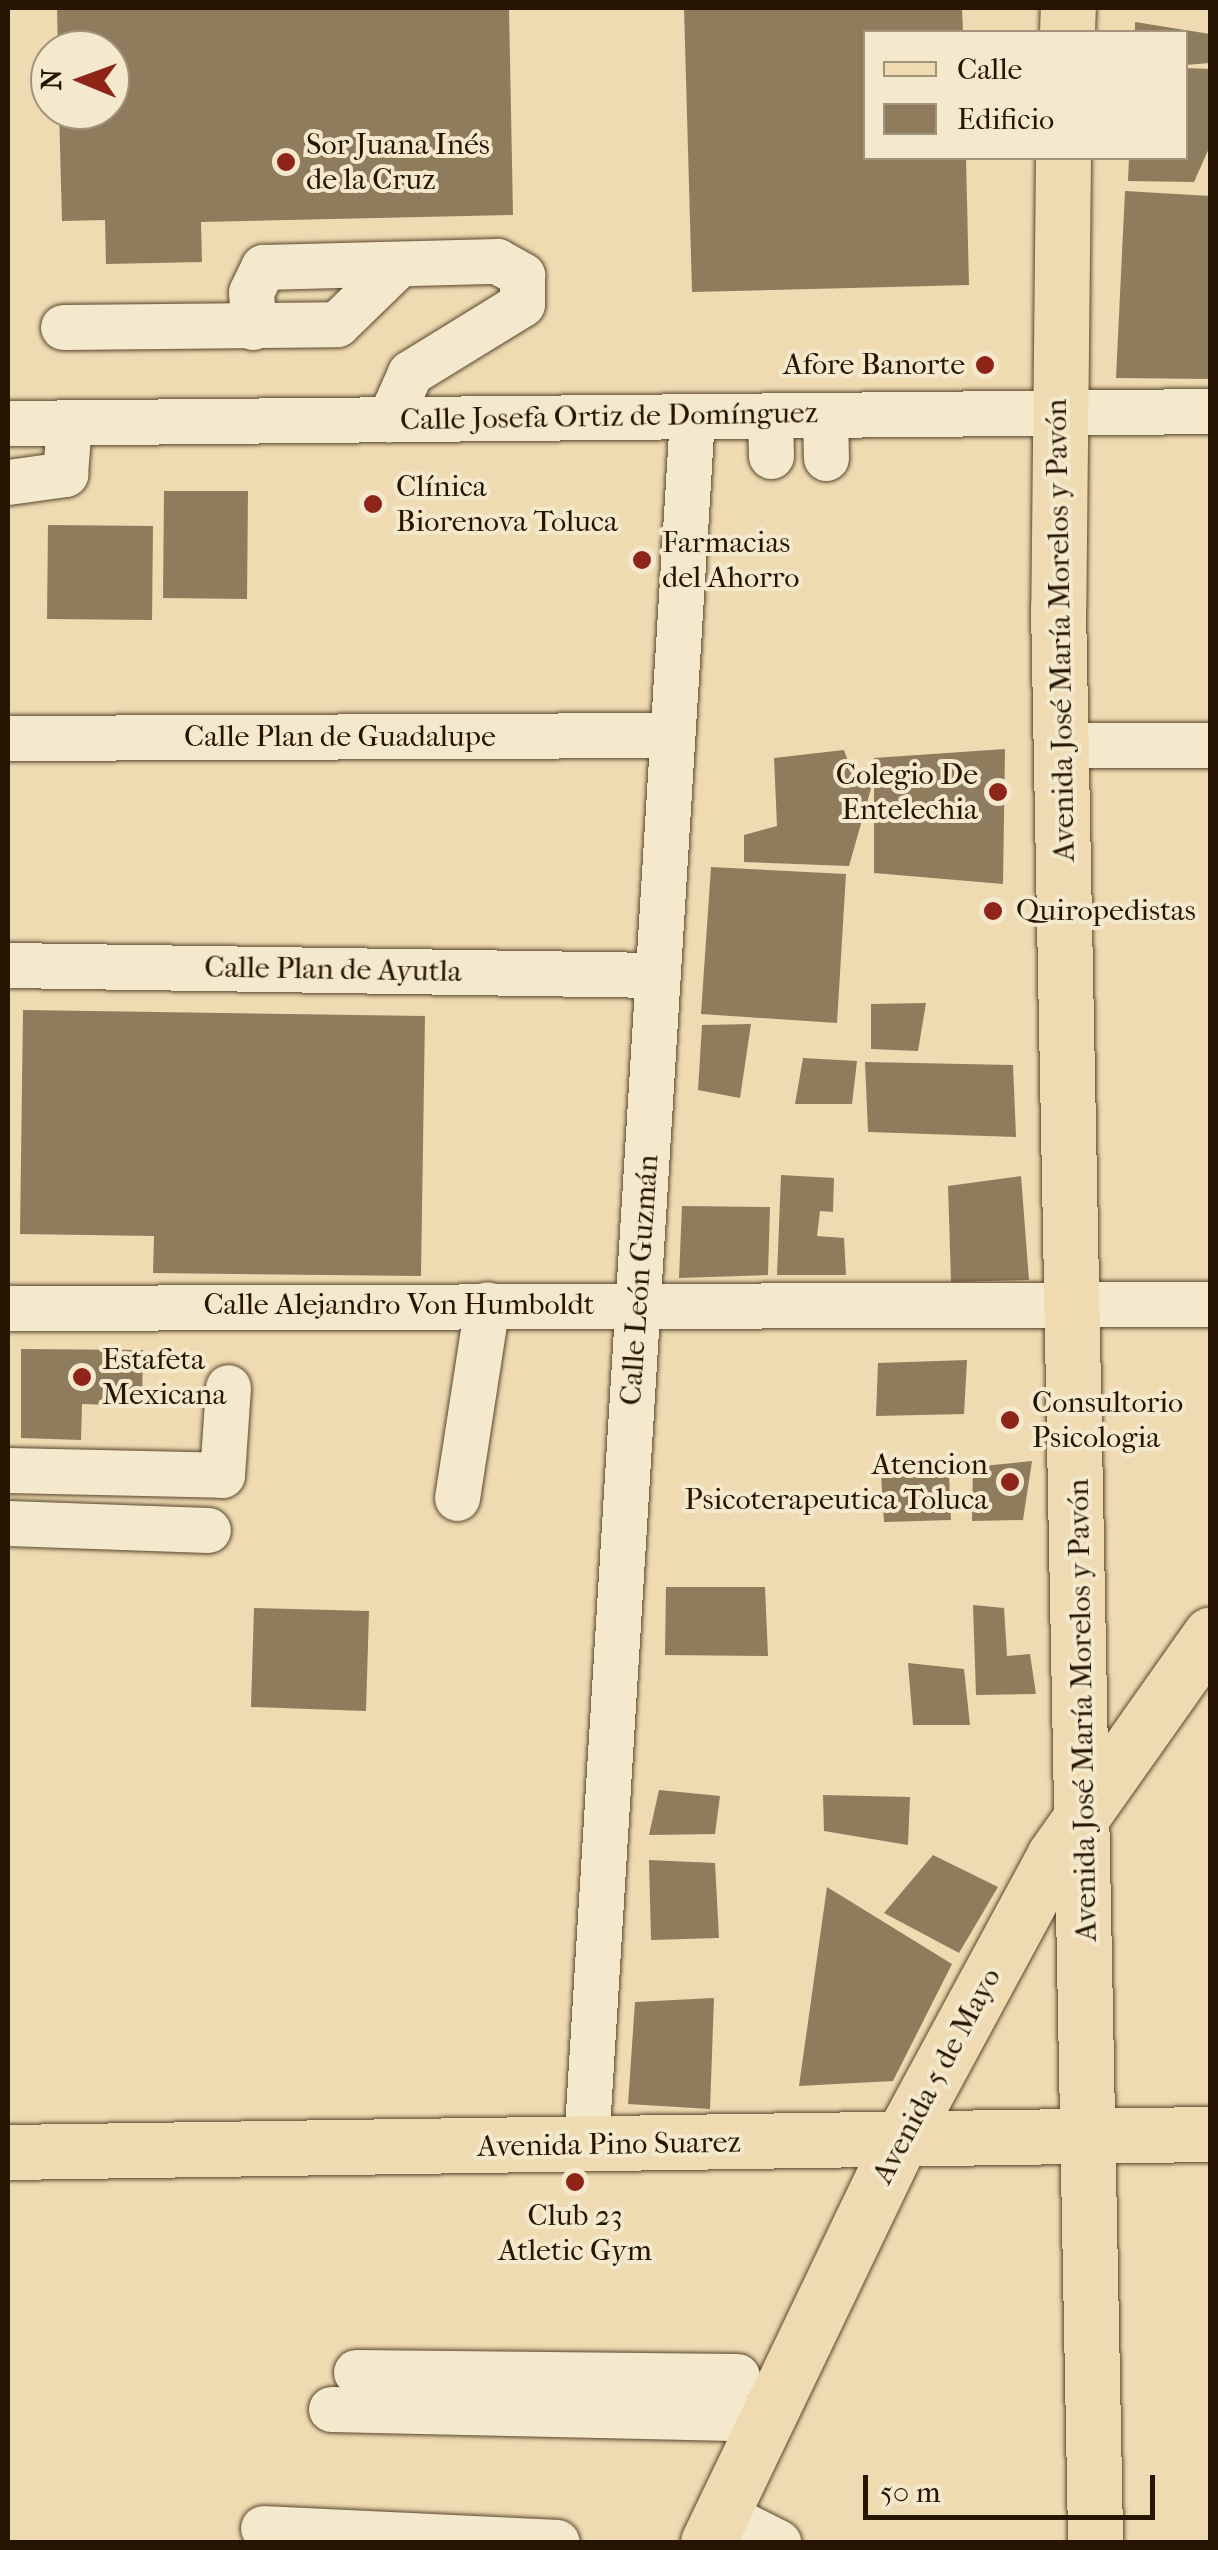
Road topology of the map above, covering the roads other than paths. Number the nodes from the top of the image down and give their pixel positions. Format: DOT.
graph roads {
  1 [pos="1064,160"];
  2 [pos="399,264"];
  3 [pos="63,327"];
  4 [pos="253,327"];
  5 [pos="1210,411"];
  6 [pos="1056,412"];
  7 [pos="692,416"];
  8 [pos="389,420"];
  9 [pos="8,423"];
  10 [pos="69,423"];
  11 [pos="8,482"];
  12 [pos="672,735"];
  13 [pos="8,738"];
  14 [pos="1062,745"];
  15 [pos="1210,745"];
  16 [pos="8,966"];
  17 [pos="658,975"];
  18 [pos="1077,1300"];
  19 [pos="638,1303"];
  20 [pos="486,1304"];
  21 [pos="1210,1304"];
  22 [pos="8,1308"];
  23 [pos="228,1388"];
  24 [pos="8,1470"];
  25 [pos="457,1498"];
  26 [pos="8,1523"];
  27 [pos="208,1530"];
  28 [pos="1210,1634"];
  29 [pos="1086,1804"];
  30 [pos="1210,2134"];
  31 [pos="1088,2138"];
  32 [pos="899,2143"];
  33 [pos="586,2145"];
  34 [pos="8,2152"];
  35 [pos="356,2372"];
  36 [pos="582,2395"];
  37 [pos="751,2397"];
  38 [pos="332,2409"];
  39 [pos="263,2528"];
  40 [pos="715,2528"];
  41 [pos="557,2542"];
  42 [pos="778,2542"];
  43 [pos="1095,2542"];
  1 -- 6 [label="main road, Avenida José María Morelos y Pavón"];
  2 -- 4 [label="street"];
  2 -- 4 [label="street"];
  2 -- 8 [label="street"];
  3 -- 4 [label="street"];
  5 -- 6 [label="street, Calle Josefa Ortiz de Domínguez"];
  6 -- 7 [label="street, Calle Josefa Ortiz de Domínguez"];
  6 -- 14 [label="main road, Avenida José María Morelos y Pavón"];
  7 -- 8 [label="street, Calle Josefa Ortiz de Domínguez"];
  7 -- 12 [label="street, Calle León Guzmán"];
  8 -- 10 [label="street, Calle Josefa Ortiz de Domínguez"];
  9 -- 10 [label="street, Calle Josefa Ortiz de Domínguez"];
  10 -- 11 [label="street"];
  12 -- 13 [label="street, Calle Plan de Guadalupe"];
  12 -- 17 [label="street, Calle León Guzmán"];
  14 -- 15 [label="street"];
  14 -- 18 [label="main road, Avenida José María Morelos y Pavón"];
  16 -- 17 [label="street, Calle Plan de Ayutla"];
  17 -- 19 [label="street, Calle León Guzmán"];
  18 -- 19 [label="street, Calle Alejandro Von Humboldt"];
  18 -- 21 [label="street, Calle Alejandro Von Humboldt"];
  18 -- 29 [label="main road, Avenida José María Morelos y Pavón"];
  19 -- 20 [label="street, Calle Alejandro Von Humboldt"];
  19 -- 33 [label="street, Calle León Guzmán"];
  20 -- 22 [label="street, Calle Alejandro Von Humboldt"];
  20 -- 25 [label="street"];
  23 -- 24 [label="street"];
  26 -- 27 [label="street"];
  28 -- 29 [label="main road, Avenida 5 de Mayo"];
  29 -- 31 [label="main road, Avenida José María Morelos y Pavón"];
  29 -- 32 [label="main road, Avenida 5 de Mayo"];
  30 -- 31 [label="main road, Avenida Pino Suarez"];
  31 -- 32 [label="main road, Avenida Pino Suarez"];
  31 -- 43 [label="main road, Avenida José María Morelos y Pavón"];
  32 -- 33 [label="main road, Avenida Pino Suarez"];
  32 -- 37 [label="main road, Avenida 5 de Mayo"];
  33 -- 34 [label="main road, Avenida Pino Suarez"];
  35 -- 36 [label="street"];
  36 -- 37 [label="street"];
  36 -- 38 [label="street"];
  37 -- 40 [label="main road, Avenida 5 de Mayo"];
  39 -- 41 [label="street"];
  40 -- 42 [label="street"];
}
